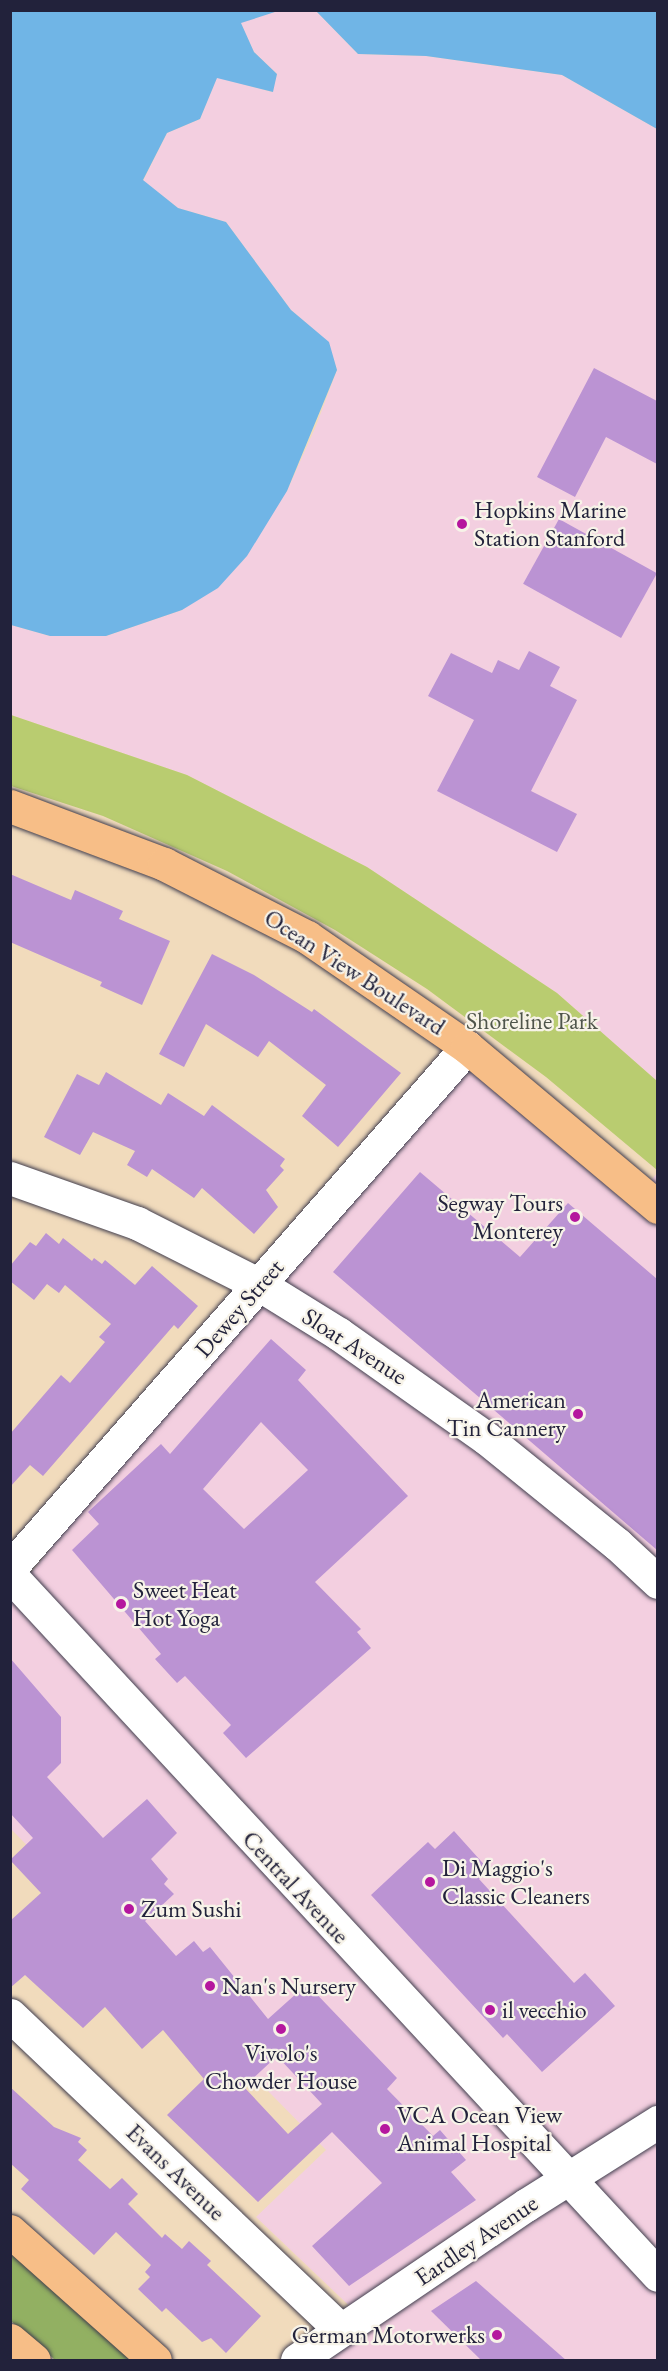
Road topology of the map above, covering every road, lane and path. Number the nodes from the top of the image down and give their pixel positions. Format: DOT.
graph roads {
  1 [pos="10,806"];
  2 [pos="467,1047"];
  3 [pos="10,1178"];
  4 [pos="657,1207"];
  5 [pos="260,1285"];
  6 [pos="10,1568"];
  7 [pos="10,1575"];
  8 [pos="657,1582"];
  9 [pos="10,2015"];
  10 [pos="657,2122"];
  11 [pos="567,2178"];
  12 [pos="10,2230"];
  13 [pos="657,2275"];
  14 [pos="341,2330"];
  15 [pos="10,2340"];
  16 [pos="34,2361"];
  17 [pos="155,2361"];
  18 [pos="297,2361"];
  1 -- 2 [label="main road, Ocean View Boulevard"];
  2 -- 4 [label="main road, Ocean View Boulevard"];
  2 -- 5 [label="street, Dewey Street"];
  3 -- 5 [label="street, Sloat Avenue"];
  5 -- 6 [label="street, Dewey Street"];
  5 -- 8 [label="street, Sloat Avenue"];
  7 -- 11 [label="street, Central Avenue"];
  9 -- 14 [label="street, Evans Avenue"];
  10 -- 11 [label="street, Eardley Avenue"];
  11 -- 13 [label="street, Central Avenue"];
  11 -- 14 [label="street, Eardley Avenue"];
  12 -- 17 [label="main road"];
  14 -- 18 [label="street, Eardley Avenue"];
  15 -- 16 [label="main road"];
}
